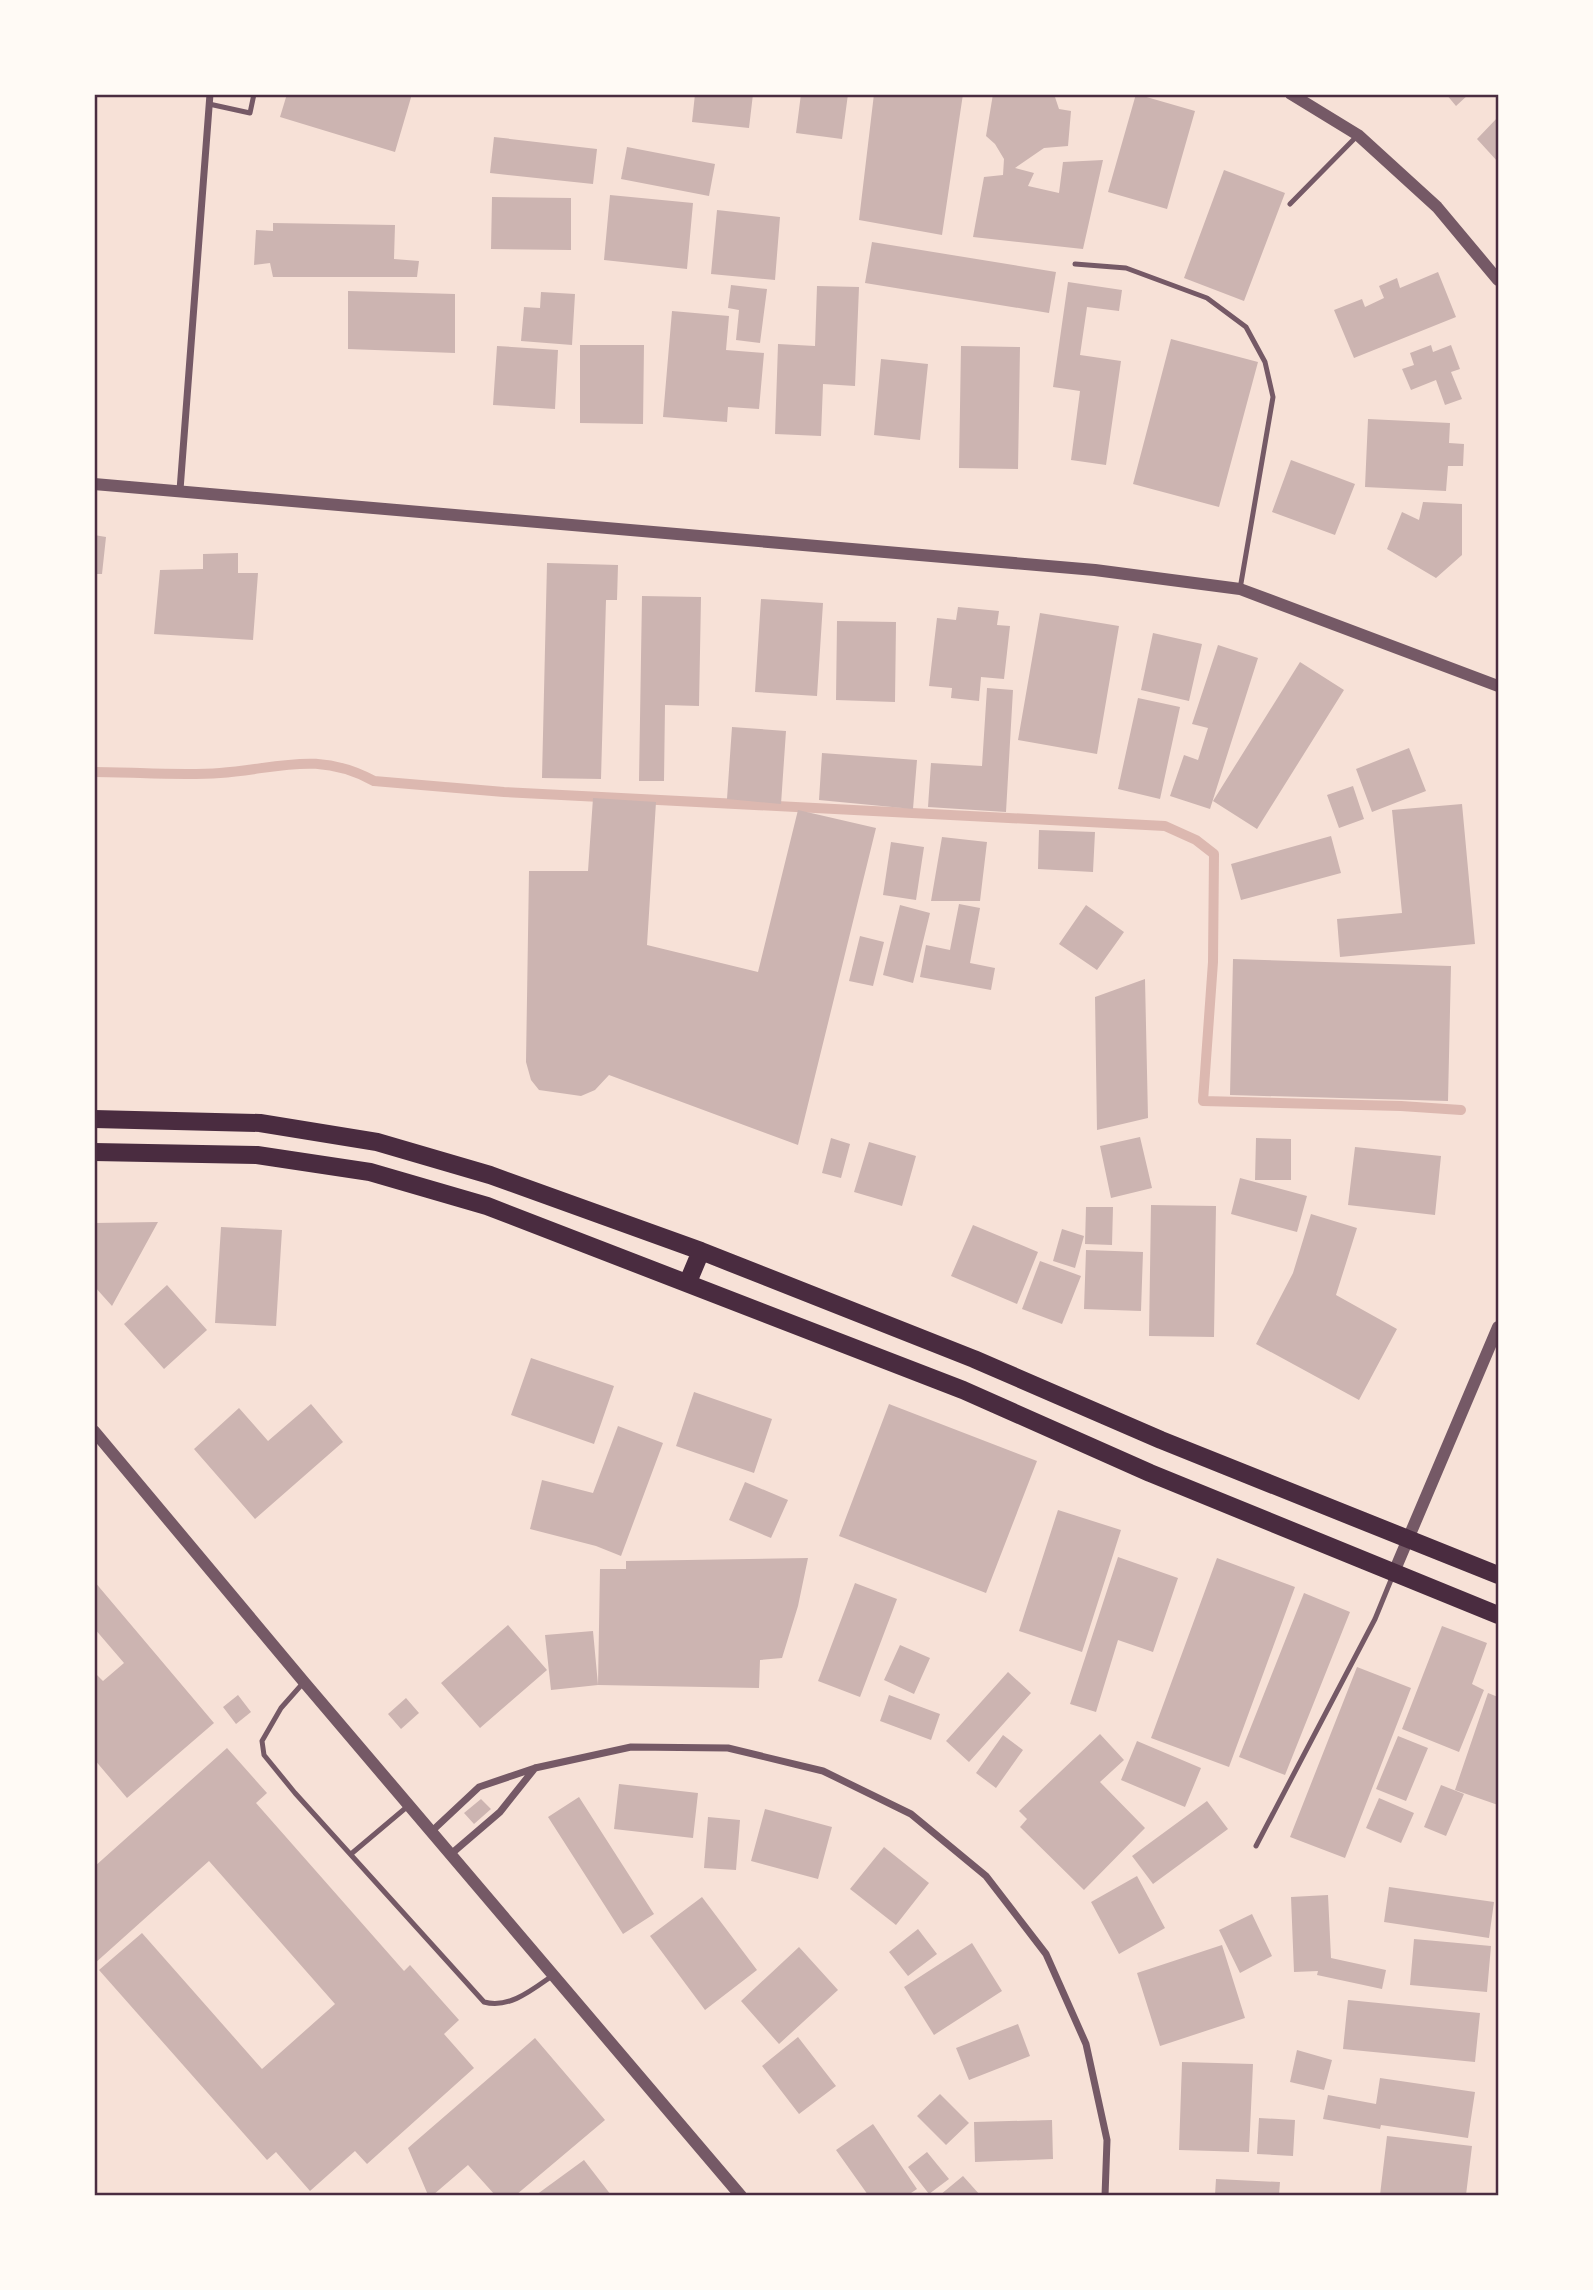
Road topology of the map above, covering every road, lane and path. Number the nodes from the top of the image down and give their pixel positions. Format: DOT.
graph roads {
  1 [pos="210,94"];
  2 [pos="254,94"];
  3 [pos="1291,94"];
  4 [pos="209,104"];
  5 [pos="1358,135"];
  6 [pos="1290,204"];
  7 [pos="1075,264"];
  8 [pos="1499,280"];
  9 [pos="94,484"];
  10 [pos="180,490"];
  11 [pos="1240,589"];
  12 [pos="1499,686"];
  13 [pos="94,1119"];
  14 [pos="377,1142"];
  15 [pos="94,1152"];
  16 [pos="370,1172"];
  17 [pos="701,1251"];
  18 [pos="688,1282"];
  19 [pos="1499,1327"];
  20 [pos="94,1431"];
  21 [pos="1408,1538"];
  22 [pos="1394,1572"];
  23 [pos="1499,1575"];
  24 [pos="1499,1615"];
  25 [pos="304,1682"];
  26 [pos="535,1768"];
  27 [pos="409,1805"];
  28 [pos="432,1831"];
  29 [pos="1256,1846"];
  30 [pos="351,1854"];
  31 [pos="451,1854"];
  32 [pos="553,1975"];
  33 [pos="741,2196"];
  34 [pos="1105,2196"];
  1 -- 4 [label="street"];
  2 -- 4 [label="lane"];
  3 -- 5 [label="street"];
  4 -- 10 [label="street"];
  5 -- 6 [label="lane"];
  5 -- 8 [label="street"];
  7 -- 11 [label="lane"];
  9 -- 10 [label="street"];
  10 -- 11 [label="street"];
  11 -- 12 [label="street"];
  13 -- 14 [label="main road"];
  14 -- 16 [label="main road"];
  14 -- 17 [label="main road"];
  15 -- 16 [label="main road"];
  16 -- 18 [label="main road"];
  17 -- 18 [label="main road"];
  17 -- 21 [label="main road"];
  18 -- 22 [label="main road"];
  19 -- 21 [label="street"];
  20 -- 25 [label="street"];
  21 -- 22 [label="street"];
  21 -- 23 [label="main road"];
  22 -- 24 [label="main road"];
  22 -- 29 [label="lane"];
  25 -- 27 [label="street"];
  25 -- 30 [label="lane"];
  26 -- 28 [label="street"];
  26 -- 31 [label="street"];
  26 -- 34 [label="street"];
  27 -- 28 [label="street"];
  27 -- 30 [label="lane"];
  28 -- 31 [label="street"];
  30 -- 32 [label="lane"];
  31 -- 32 [label="street"];
  32 -- 33 [label="street"];
}
